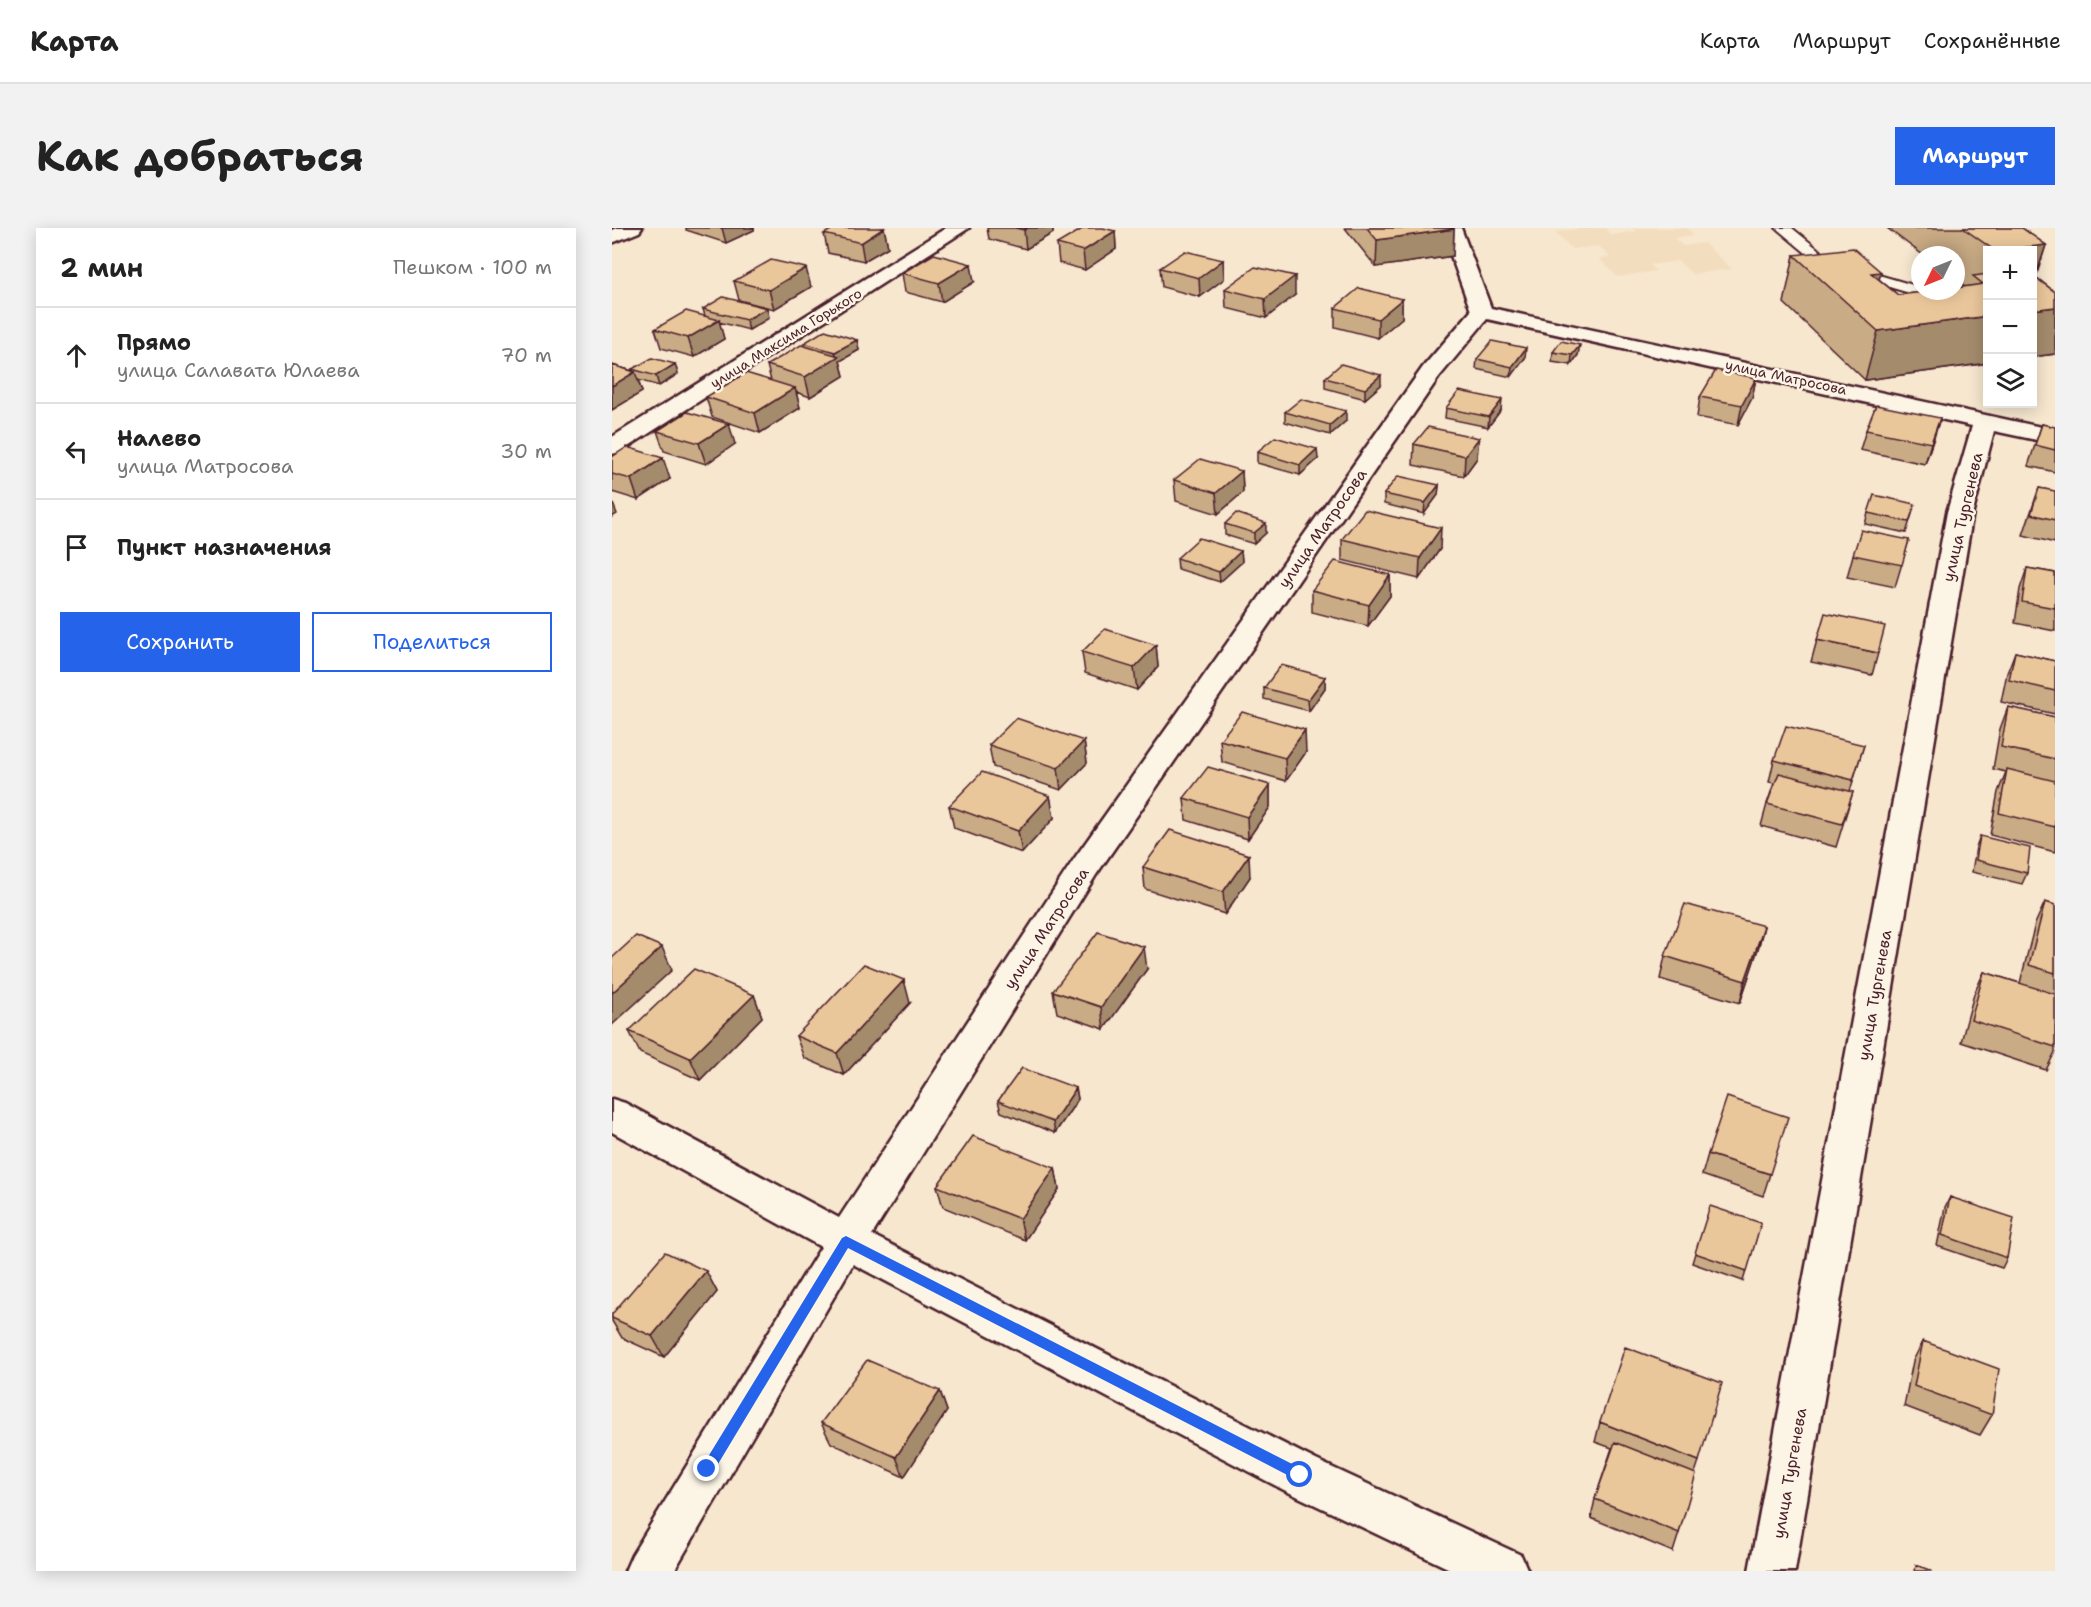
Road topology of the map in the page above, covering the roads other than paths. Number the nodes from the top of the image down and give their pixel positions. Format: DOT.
graph roads {
  1 [pos="632,228"];
  2 [pos="959,228"];
  3 [pos="1451,228"];
  4 [pos="1783,228"];
  5 [pos="612,237"];
  6 [pos="1482,312"];
  7 [pos="1980,314"];
  8 [pos="1952,319"];
  9 [pos="1985,420"];
  10 [pos="2055,437"];
  11 [pos="612,447"];
  12 [pos="612,1114"];
  13 [pos="846,1241"];
  14 [pos="648,1571"];
  15 [pos="1505,1571"];
  16 [pos="1772,1571"];
  1 -- 5 [label="street"];
  2 -- 11 [label="street, улица Максима Горького"];
  3 -- 6 [label="street"];
  4 -- 7 [label="lane"];
  6 -- 9 [label="street, улица Матросова"];
  6 -- 13 [label="street, улица Матросова"];
  7 -- 8 [label="lane"];
  9 -- 10 [label="street, улица Матросова"];
  9 -- 16 [label="street, улица Тургенева"];
  12 -- 13 [label="street"];
  13 -- 14 [label="street, улица Матросова"];
  13 -- 15 [label="street"];
}
